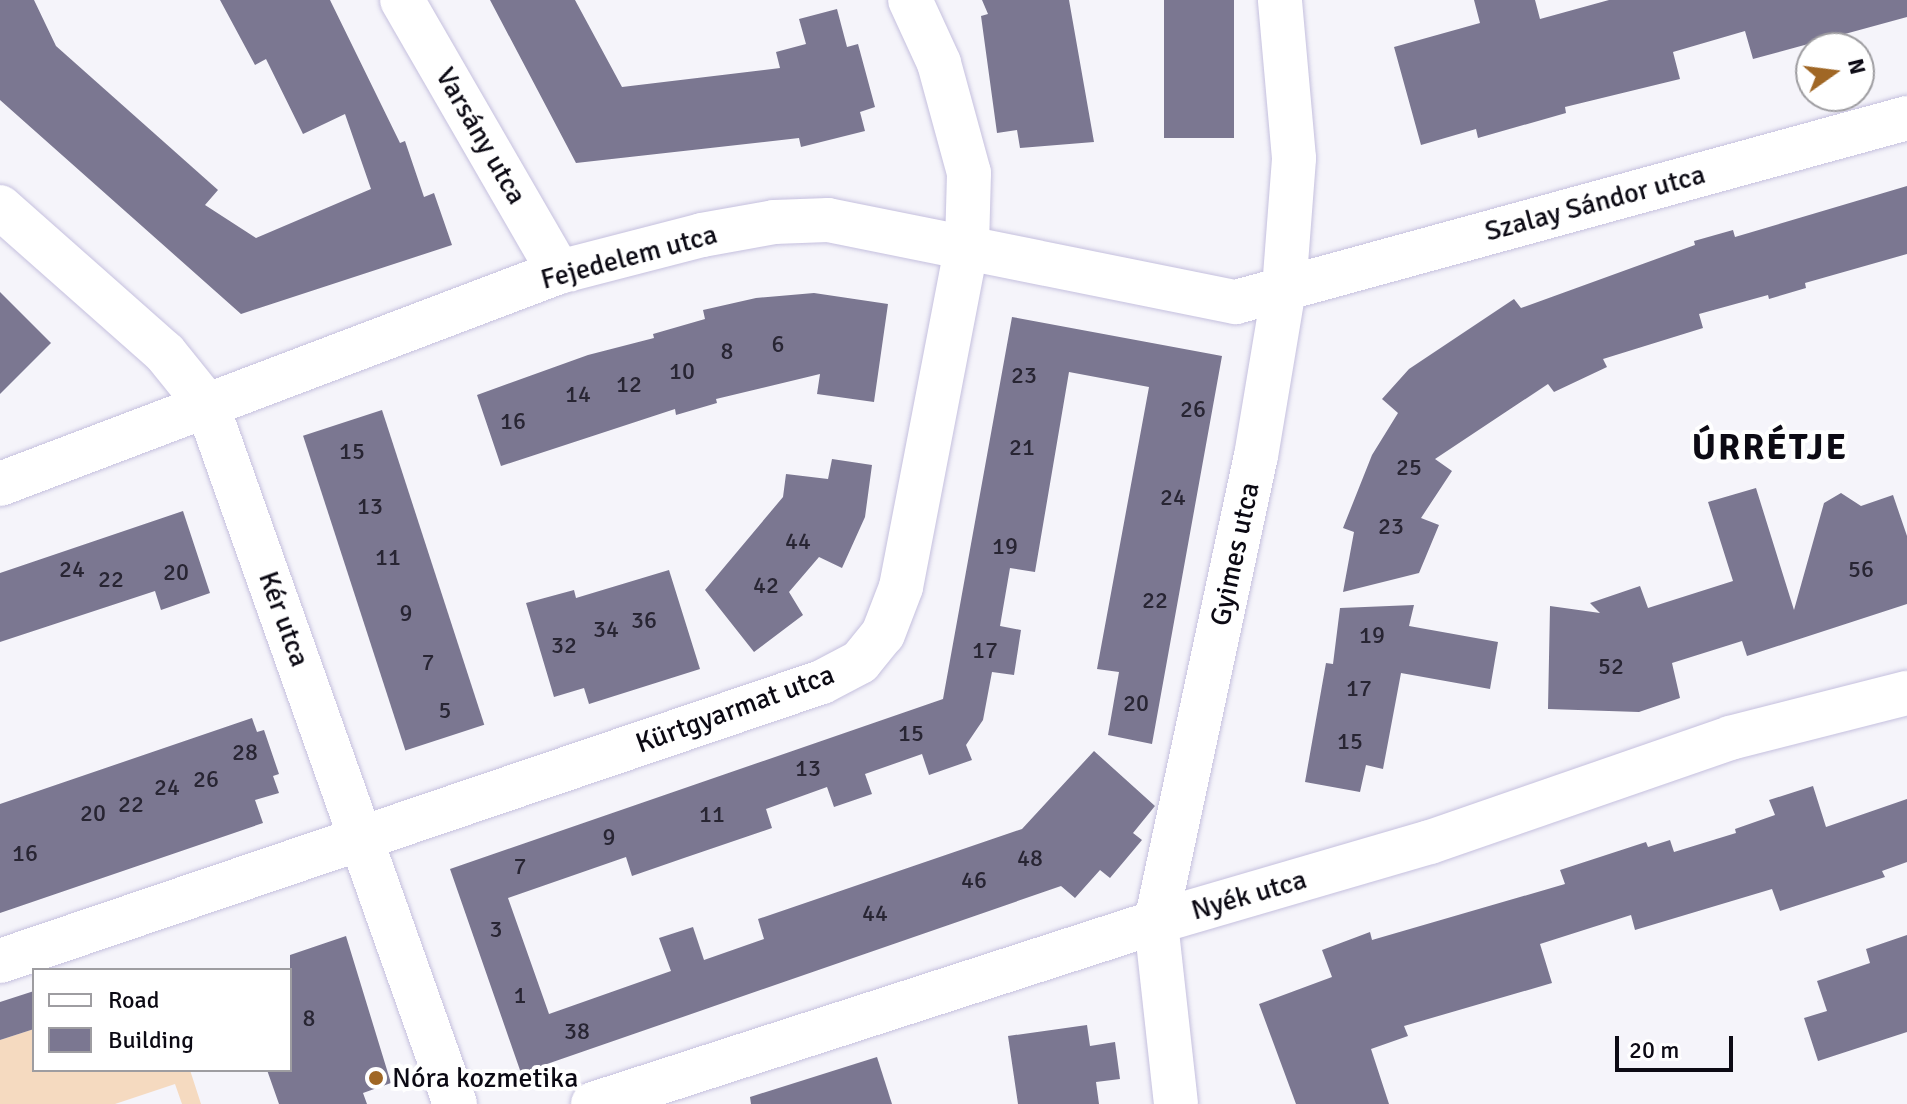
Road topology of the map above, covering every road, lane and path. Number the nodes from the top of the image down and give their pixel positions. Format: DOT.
graph roads {
  1 [pos="402,0"];
  2 [pos="910,0"];
  3 [pos="1280,0"];
  4 [pos="1907,118"];
  5 [pos="0,207"];
  6 [pos="967,245"];
  7 [pos="559,272"];
  8 [pos="1284,289"];
  9 [pos="207,405"];
  10 [pos="0,484"];
  11 [pos="1907,693"];
  12 [pos="361,837"];
  13 [pos="1156,922"];
  14 [pos="0,961"];
  15 [pos="455,1104"];
  16 [pos="593,1104"];
  17 [pos="1176,1104"];
  1 -- 7 [label="street, Varsány utca"];
  2 -- 6 [label="street, Kürtgyarmat utca"];
  3 -- 8 [label="street, Gyimes utca"];
  4 -- 8 [label="street, Szalay Sándor utca"];
  5 -- 9 [label="street, Kér utca"];
  6 -- 7 [label="street, Fejedelem utca"];
  6 -- 8 [label="street, Fejedelem utca"];
  6 -- 12 [label="street, Kürtgyarmat utca"];
  7 -- 9 [label="street, Fejedelem utca"];
  8 -- 13 [label="street, Gyimes utca"];
  9 -- 10 [label="street, Fejedelem utca"];
  9 -- 12 [label="street, Kér utca"];
  11 -- 13 [label="street, Nyék utca"];
  12 -- 14 [label="street, Kürtgyarmat utca"];
  12 -- 15 [label="street, Kér utca"];
  13 -- 16 [label="street, Nyék utca"];
  13 -- 17 [label="street, Gyimes utca"];
}
